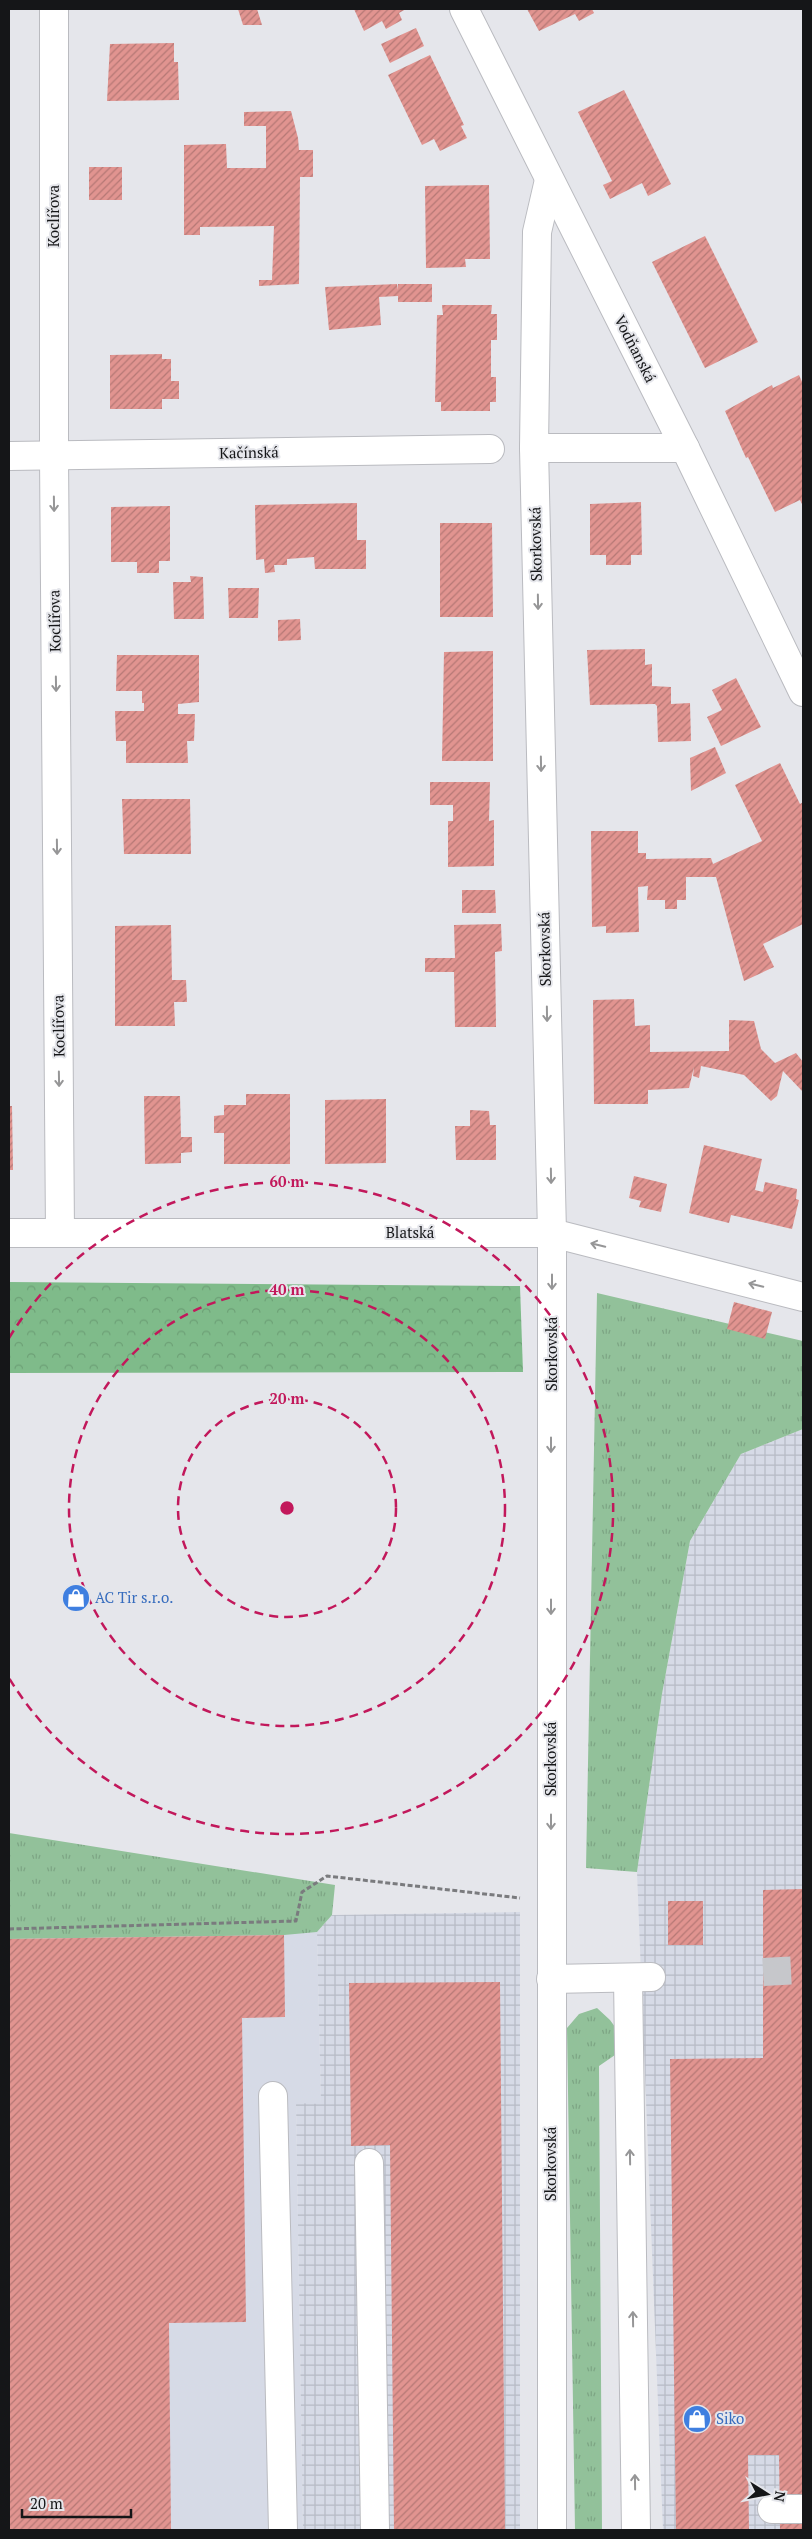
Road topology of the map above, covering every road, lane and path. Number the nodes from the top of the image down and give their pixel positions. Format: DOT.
graph roads {
  1 [pos="54,9"];
  2 [pos="464,9"];
  3 [pos="549,180"];
  4 [pos="534,448"];
  5 [pos="685,448"];
  6 [pos="490,449"];
  7 [pos="9,456"];
  8 [pos="54,456"];
  9 [pos="803,692"];
  10 [pos="9,1233"];
  11 [pos="552,1233"];
  12 [pos="60,1234"];
  13 [pos="803,1297"];
  14 [pos="551,1902"];
  15 [pos="9,1929"];
  16 [pos="551,1979"];
  17 [pos="273,2096"];
  18 [pos="369,2163"];
  19 [pos="772,2509"];
  20 [pos="803,2509"];
  21 [pos="283,2530"];
  22 [pos="375,2530"];
  23 [pos="552,2530"];
  24 [pos="636,2530"];
  1 -- 8 [label="street, Koclířova"];
  2 -- 3 [label="street, Vodňanská"];
  3 -- 4 [label="street, Skorkovská"];
  3 -- 5 [label="street, Vodňanská"];
  4 -- 5 [label="street"];
  4 -- 11 [label="street, Skorkovská, one-way"];
  5 -- 9 [label="street, Vodňanská"];
  6 -- 8 [label="street, Kačínská"];
  7 -- 8 [label="street, Kačínská"];
  8 -- 12 [label="street, Koclířova, one-way"];
  10 -- 12 [label="street, Blatská"];
  11 -- 12 [label="street, Blatská"];
  13 -- 11 [label="street, Blatská, one-way"];
  11 -- 14 [label="street, Skorkovská, one-way"];
  14 -- 15 [label="path"];
  14 -- 16 [label="street, Skorkovská"];
  16 -- 23 [label="street, Skorkovská"];
  24 -- 16 [label="street, one-way"];
  17 -- 21 [label="street"];
  18 -- 22 [label="street"];
  19 -- 20 [label="street"];
}
